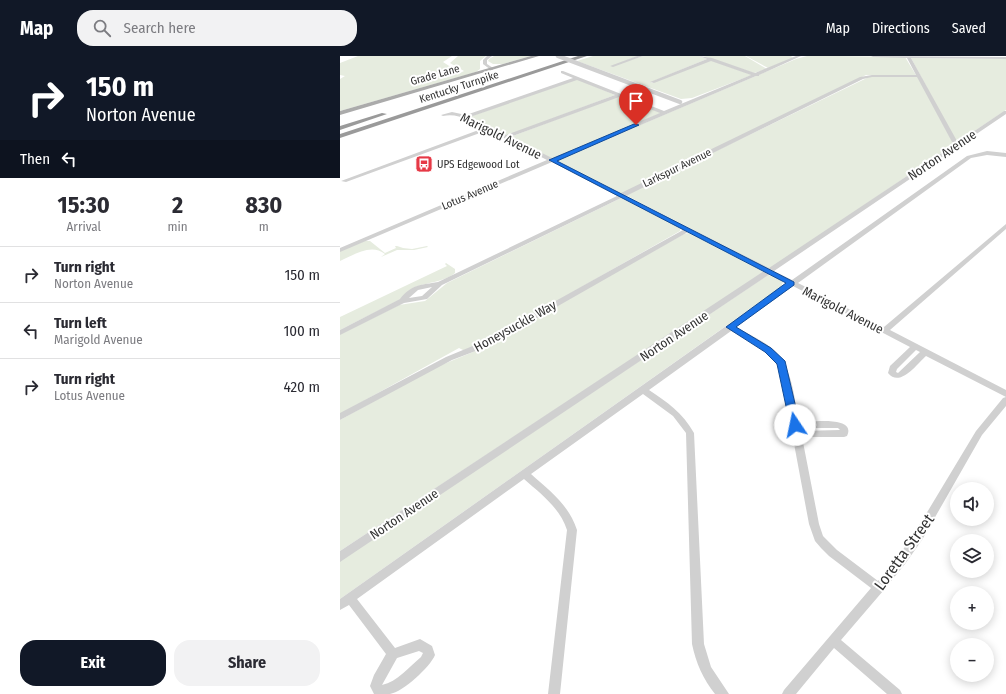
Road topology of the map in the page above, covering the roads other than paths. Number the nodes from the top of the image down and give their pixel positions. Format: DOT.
graph roads {
  1 [pos="490,56"];
  2 [pos="536,56"];
  3 [pos="558,56"];
  4 [pos="564,56"];
  5 [pos="584,56"];
  6 [pos="640,56"];
  7 [pos="701,56"];
  8 [pos="796,56"];
  9 [pos="800,56"];
  10 [pos="873,56"];
  11 [pos="908,56"];
  12 [pos="1006,58"];
  13 [pos="711,60"];
  14 [pos="612,66"];
  15 [pos="492,69"];
  16 [pos="562,72"];
  17 [pos="757,75"];
  18 [pos="919,76"];
  19 [pos="577,78"];
  20 [pos="652,82"];
  21 [pos="619,95"];
  22 [pos="437,97"];
  23 [pos="682,103"];
  24 [pos="389,112"];
  25 [pos="1006,112"];
  26 [pos="340,113"];
  27 [pos="664,113"];
  28 [pos="443,115"];
  29 [pos="466,117"];
  30 [pos="340,128"];
  31 [pos="488,128"];
  32 [pos="340,136"];
  33 [pos="506,137"];
  34 [pos="959,144"];
  35 [pos="1006,155"];
  36 [pos="552,160"];
  37 [pos="344,180"];
  38 [pos="621,196"];
  39 [pos="1006,226"];
  40 [pos="687,230"];
  41 [pos="340,250"];
  42 [pos="769,271"];
  43 [pos="791,283"];
  44 [pos="440,284"];
  45 [pos="403,301"];
  46 [pos="730,327"];
  47 [pos="884,331"];
  48 [pos="340,333"];
  49 [pos="915,347"];
  50 [pos="925,352"];
  51 [pos="643,390"];
  52 [pos="1006,394"];
  53 [pos="1006,400"];
  54 [pos="340,417"];
  55 [pos="524,474"];
  56 [pos="340,557"];
  57 [pos="879,588"];
  58 [pos="350,598"];
  59 [pos="340,605"];
  60 [pos="834,641"];
  61 [pos="393,654"];
  62 [pos="554,694"];
  63 [pos="723,694"];
  64 [pos="788,694"];
  65 [pos="896,694"];
  1 -- 15 [label="street"];
  2 -- 15 [label="main road, Grade Lane"];
  3 -- 23 [label="street, bridge"];
  4 -- 22 [label="highway"];
  5 -- 32 [label="highway, Kentucky Turnpike"];
  6 -- 14 [label="street"];
  7 -- 13 [label="street"];
  8 -- 9 [label="street"];
  9 -- 17 [label="street, Lotus Avenue"];
  10 -- 11 [label="street"];
  11 -- 12 [label="street"];
  11 -- 18 [label="street"];
  13 -- 17 [label="street"];
  13 -- 20 [label="street"];
  15 -- 26 [label="main road, Grade Lane"];
  16 -- 19 [label="street"];
  17 -- 23 [label="street, Lotus Avenue"];
  18 -- 34 [label="street"];
  18 -- 38 [label="street, Larkspur Avenue"];
  19 -- 21 [label="street"];
  19 -- 29 [label="street"];
  21 -- 27 [label="street"];
  21 -- 33 [label="street"];
  23 -- 27 [label="street, Lotus Avenue"];
  24 -- 30 [label="highway"];
  25 -- 34 [label="street, Norton Avenue"];
  27 -- 36 [label="street, Lotus Avenue"];
  28 -- 29 [label="street, Marigold Avenue"];
  29 -- 31 [label="street, Marigold Avenue"];
  31 -- 33 [label="street, Marigold Avenue"];
  31 -- 37 [label="street"];
  33 -- 36 [label="street, Marigold Avenue"];
  34 -- 42 [label="street, Norton Avenue"];
  35 -- 43 [label="street, Norton Avenue"];
  36 -- 38 [label="street, Marigold Avenue"];
  36 -- 41 [label="street, Lotus Avenue"];
  38 -- 40 [label="street, Marigold Avenue"];
  38 -- 44 [label="street, Larkspur Avenue"];
  39 -- 47 [label="street"];
  40 -- 42 [label="street, Marigold Avenue"];
  40 -- 54 [label="street, Honeysuckle Way"];
  42 -- 43 [label="street, Marigold Avenue"];
  42 -- 56 [label="street, Norton Avenue"];
  43 -- 46 [label="street, Norton Avenue"];
  43 -- 47 [label="street, Marigold Avenue"];
  44 -- 45 [label="street, Larkspur Avenue"];
  44 -- 45 [label="street, Larkspur Avenue"];
  45 -- 48 [label="street, Larkspur Avenue"];
  46 -- 51 [label="street, Norton Avenue"];
  46 -- 57 [label="street"];
  47 -- 49 [label="street, Marigold Avenue"];
  49 -- 50 [label="street, Marigold Avenue"];
  49 -- 50 [label="street"];
  50 -- 52 [label="street, Marigold Avenue"];
  51 -- 55 [label="street, Norton Avenue"];
  51 -- 63 [label="street"];
  53 -- 57 [label="street, Loretta Street"];
  55 -- 58 [label="street, Norton Avenue"];
  55 -- 62 [label="street"];
  57 -- 60 [label="street, Loretta Street"];
  58 -- 59 [label="street, Norton Avenue"];
  58 -- 61 [label="street"];
  60 -- 64 [label="street, Loretta Street"];
  60 -- 65 [label="street"];
  61 -- 61 [label="street"];
}
